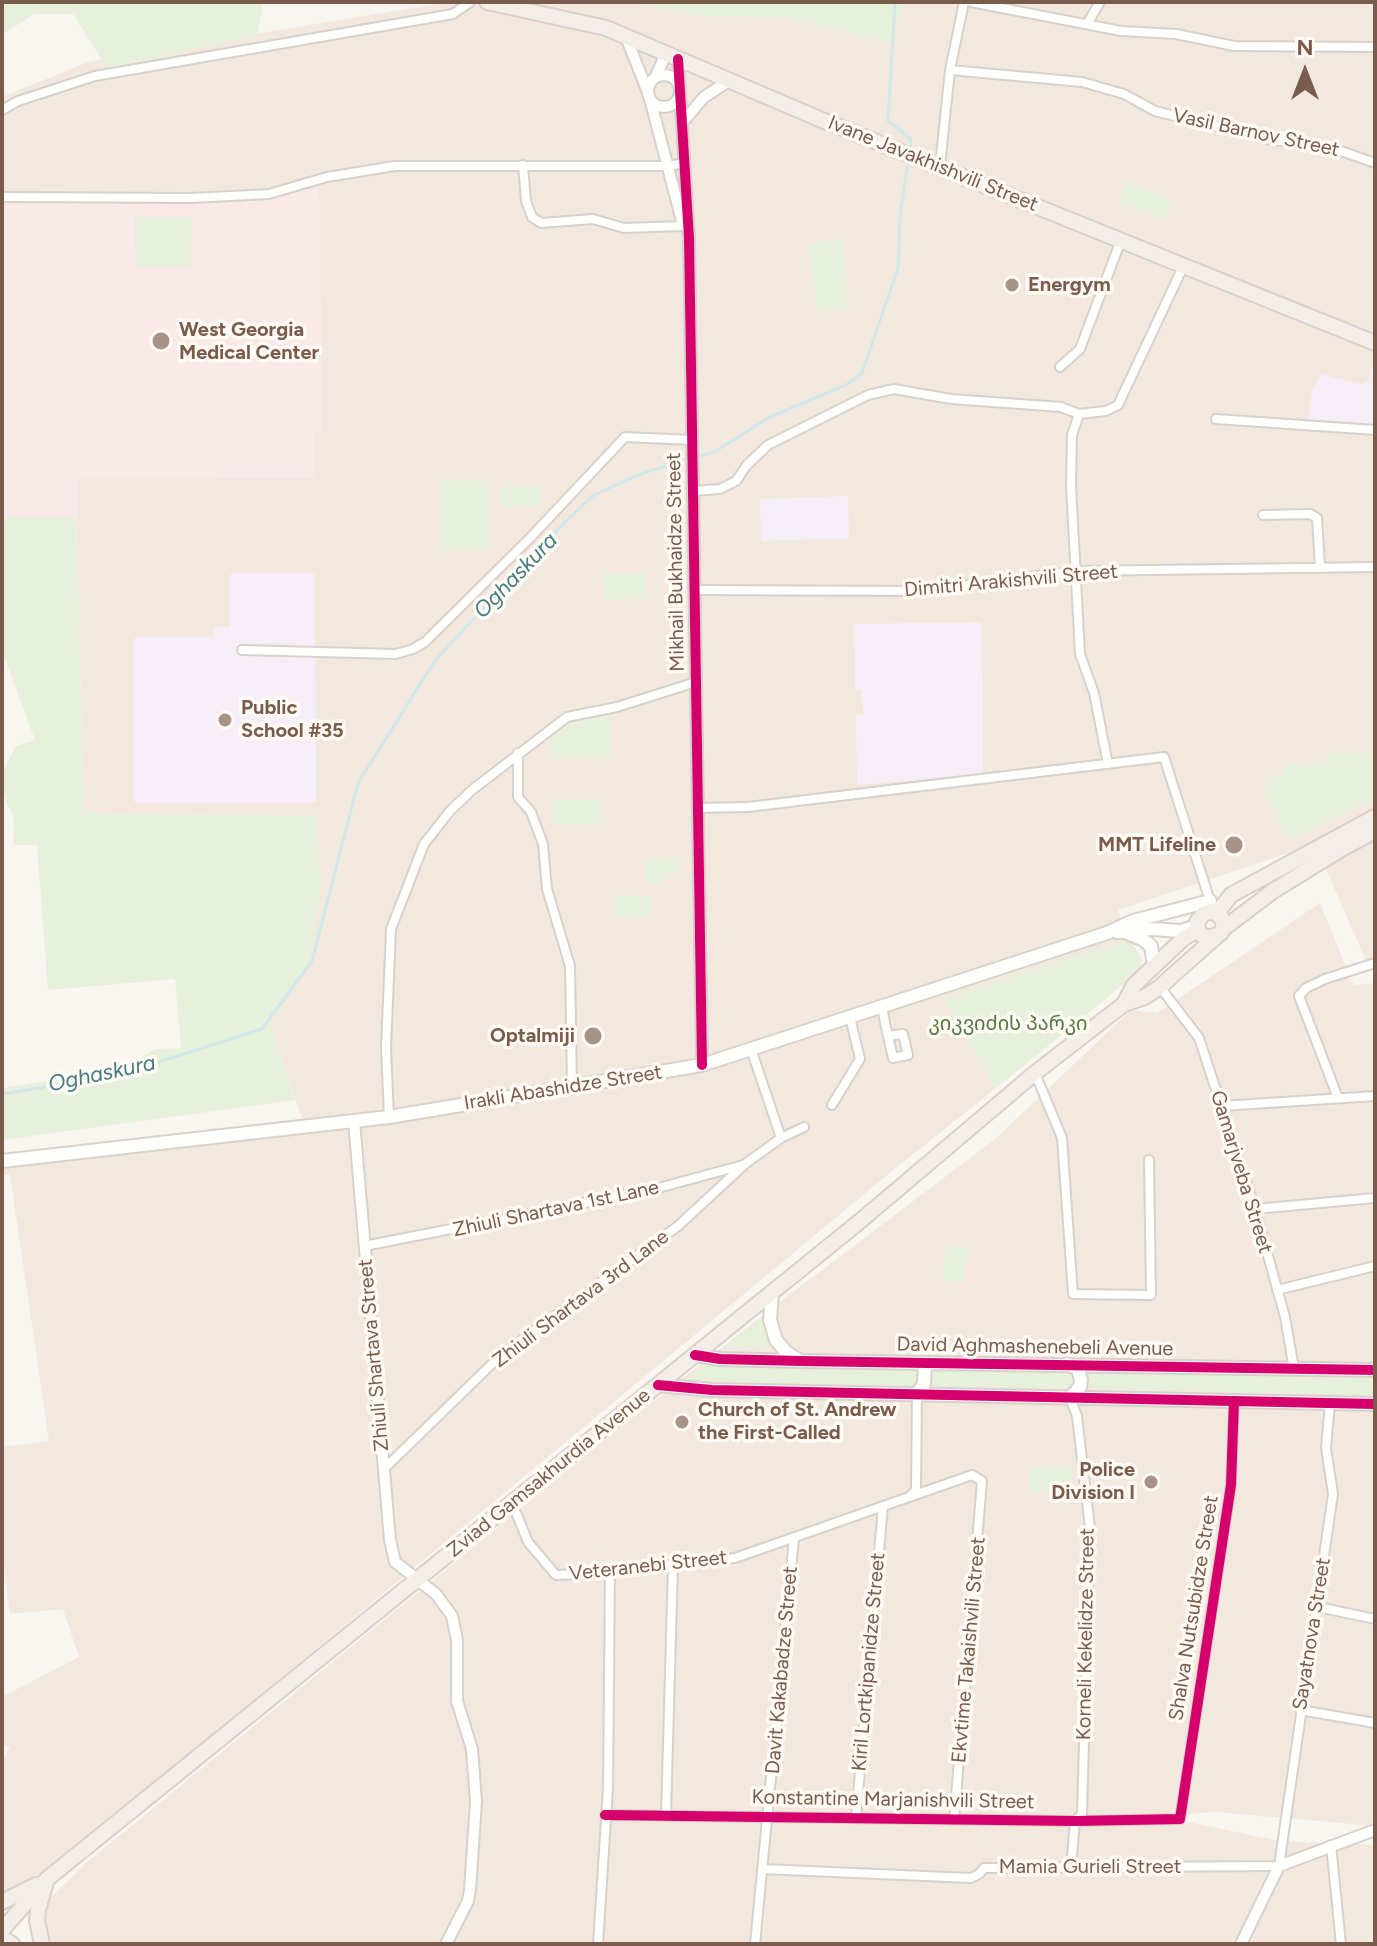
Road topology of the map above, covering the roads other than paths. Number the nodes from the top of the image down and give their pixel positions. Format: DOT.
graph roads {
  1 [pos="470,2"];
  2 [pos="487,2"];
  3 [pos="964,2"];
  4 [pos="971,2"];
  5 [pos="1100,2"];
  6 [pos="1087,24"];
  7 [pos="626,37"];
  8 [pos="1375,47"];
  9 [pos="672,57"];
  10 [pos="950,70"];
  11 [pos="655,78"];
  12 [pos="729,81"];
  13 [pos="680,91"];
  14 [pos="649,95"];
  15 [pos="2,110"];
  16 [pos="682,123"];
  17 [pos="684,163"];
  18 [pos="1375,163"];
  19 [pos="523,165"];
  20 [pos="668,166"];
  21 [pos="940,166"];
  22 [pos="2,197"];
  23 [pos="683,226"];
  24 [pos="689,238"];
  25 [pos="1121,240"];
  26 [pos="1184,265"];
  27 [pos="1375,343"];
  28 [pos="1060,367"];
  29 [pos="1079,414"];
  30 [pos="1216,419"];
  31 [pos="1375,430"];
  32 [pos="692,444"];
  33 [pos="693,491"];
  34 [pos="1263,515"];
  35 [pos="1375,567"];
  36 [pos="1320,568"];
  37 [pos="1077,571"];
  38 [pos="694,590"];
  39 [pos="242,650"];
  40 [pos="696,682"];
  41 [pos="518,753"];
  42 [pos="1108,764"];
  43 [pos="698,808"];
  44 [pos="1375,817"];
  45 [pos="1375,831"];
  46 [pos="1212,909"];
  47 [pos="1197,928"];
  48 [pos="1124,932"];
  49 [pos="1221,932"];
  50 [pos="1107,933"];
  51 [pos="1375,963"];
  52 [pos="1154,966"];
  53 [pos="1160,987"];
  54 [pos="1124,1004"];
  55 [pos="882,1006"];
  56 [pos="850,1017"];
  57 [pos="888,1036"];
  58 [pos="751,1049"];
  59 [pos="702,1065"];
  60 [pos="1035,1073"];
  61 [pos="572,1086"];
  62 [pos="1375,1096"];
  63 [pos="1338,1098"];
  64 [pos="832,1105"];
  65 [pos="1221,1106"];
  66 [pos="389,1117"];
  67 [pos="354,1121"];
  68 [pos="804,1127"];
  69 [pos="781,1138"];
  70 [pos="1149,1160"];
  71 [pos="2,1161"];
  72 [pos="745,1164"];
  73 [pos="1375,1198"];
  74 [pos="1255,1209"];
  75 [pos="364,1246"];
  76 [pos="1375,1266"];
  77 [pos="1277,1290"];
  78 [pos="772,1292"];
  79 [pos="695,1355"];
  80 [pos="800,1361"];
  81 [pos="925,1363"];
  82 [pos="1068,1364"];
  83 [pos="1294,1369"];
  84 [pos="1375,1370"];
  85 [pos="658,1385"];
  86 [pos="917,1394"];
  87 [pos="1070,1398"];
  88 [pos="1234,1401"];
  89 [pos="1330,1403"];
  90 [pos="1375,1404"];
  91 [pos="384,1469"];
  92 [pos="982,1481"];
  93 [pos="911,1496"];
  94 [pos="512,1503"];
  95 [pos="883,1506"];
  96 [pos="794,1538"];
  97 [pos="673,1565"];
  98 [pos="610,1570"];
  99 [pos="416,1579"];
  100 [pos="1318,1607"];
  101 [pos="1375,1619"];
  102 [pos="1300,1710"];
  103 [pos="1375,1723"];
  104 [pos="605,1815"];
  105 [pos="666,1815"];
  106 [pos="768,1815"];
  107 [pos="856,1817"];
  108 [pos="1180,1819"];
  109 [pos="954,1820"];
  110 [pos="1075,1821"];
  111 [pos="1375,1830"];
  112 [pos="1331,1845"];
  113 [pos="1279,1866"];
  114 [pos="762,1869"];
  115 [pos="1071,1869"];
  116 [pos="47,1879"];
  117 [pos="2,1892"];
  118 [pos="18,1894"];
  119 [pos="2,1902"];
  120 [pos="2,1912"];
  121 [pos="2,1930"];
  122 [pos="2,1938"];
  123 [pos="12,1944"];
  124 [pos="42,1944"];
  125 [pos="446,1944"];
  126 [pos="598,1944"];
  127 [pos="755,1944"];
  128 [pos="1241,1944"];
  129 [pos="1341,1944"];
  1 -- 15 [label="street"];
  2 -- 7 [label="main road, Ivane Javakhishvili Street"];
  3 -- 10 [label="street"];
  4 -- 6 [label="street"];
  5 -- 6 [label="street"];
  6 -- 8 [label="street"];
  7 -- 9 [label="main road, Ivane Javakhishvili Street"];
  7 -- 14 [label="street, Mikhail Bukhaidze Street"];
  9 -- 11 [label="street"];
  9 -- 12 [label="main road, Ivane Javakhishvili Street"];
  9 -- 13 [label="street, Mikhail Bukhaidze Street"];
  10 -- 18 [label="street, Vasil Barnov Street"];
  10 -- 21 [label="street"];
  11 -- 13 [label="street"];
  11 -- 14 [label="street"];
  12 -- 16 [label="street"];
  12 -- 21 [label="main road, Ivane Javakhishvili Street"];
  13 -- 14 [label="street"];
  13 -- 16 [label="street, Mikhail Bukhaidze Street"];
  14 -- 20 [label="street, Mikhail Bukhaidze Street"];
  16 -- 17 [label="street, Mikhail Bukhaidze Street"];
  17 -- 20 [label="street"];
  17 -- 24 [label="street, Mikhail Bukhaidze Street"];
  19 -- 20 [label="street"];
  19 -- 22 [label="street"];
  19 -- 23 [label="street"];
  20 -- 23 [label="street, Mikhail Bukhaidze Street"];
  21 -- 25 [label="main road, Ivane Javakhishvili Street"];
  23 -- 24 [label="street, Mikhail Bukhaidze Street"];
  24 -- 32 [label="street, Mikhail Bukhaidze Street"];
  25 -- 26 [label="main road, Ivane Javakhishvili Street"];
  25 -- 28 [label="street"];
  26 -- 27 [label="main road, Ivane Javakhishvili Street"];
  26 -- 29 [label="street"];
  29 -- 33 [label="street"];
  29 -- 37 [label="street"];
  30 -- 31 [label="street"];
  32 -- 33 [label="street, Mikhail Bukhaidze Street"];
  32 -- 39 [label="street"];
  33 -- 38 [label="street, Mikhail Bukhaidze Street"];
  34 -- 36 [label="street"];
  35 -- 36 [label="street, Dimitri Arakishvili Street"];
  36 -- 37 [label="street, Dimitri Arakishvili Street"];
  37 -- 38 [label="street, Dimitri Arakishvili Street"];
  37 -- 42 [label="street"];
  38 -- 40 [label="street, Mikhail Bukhaidze Street"];
  40 -- 41 [label="street"];
  40 -- 43 [label="street, Mikhail Bukhaidze Street"];
  41 -- 61 [label="street"];
  41 -- 66 [label="street"];
  42 -- 43 [label="street"];
  42 -- 46 [label="street"];
  43 -- 59 [label="street, Mikhail Bukhaidze Street"];
  44 -- 46 [label="main road"];
  45 -- 49 [label="main road, Zviad Gamsakhurdia Avenue"];
  46 -- 47 [label="main road"];
  46 -- 49 [label="main road"];
  46 -- 50 [label="main road, Irakli Abashidze Street"];
  47 -- 48 [label="main road, Irakli Abashidze Street"];
  47 -- 49 [label="main road"];
  47 -- 52 [label="main road, Zviad Gamsakhurdia Avenue"];
  48 -- 50 [label="main road, Irakli Abashidze Street"];
  48 -- 52 [label="main road"];
  49 -- 53 [label="main road, Zviad Gamsakhurdia Avenue"];
  50 -- 55 [label="main road, Irakli Abashidze Street"];
  51 -- 63 [label="street"];
  52 -- 54 [label="main road, Zviad Gamsakhurdia Avenue"];
  53 -- 54 [label="main road, Zviad Gamsakhurdia Avenue"];
  53 -- 65 [label="street, Gamarjveba Street"];
  54 -- 60 [label="main road, Zviad Gamsakhurdia Avenue"];
  55 -- 56 [label="main road, Irakli Abashidze Street"];
  55 -- 57 [label="street"];
  56 -- 58 [label="main road, Irakli Abashidze Street"];
  56 -- 64 [label="street"];
  58 -- 59 [label="main road, Irakli Abashidze Street"];
  58 -- 69 [label="street"];
  59 -- 61 [label="main road, Irakli Abashidze Street"];
  60 -- 70 [label="street"];
  60 -- 78 [label="main road, Zviad Gamsakhurdia Avenue"];
  61 -- 66 [label="main road, Irakli Abashidze Street"];
  62 -- 63 [label="street"];
  63 -- 65 [label="street"];
  65 -- 74 [label="street, Gamarjveba Street"];
  66 -- 67 [label="main road, Irakli Abashidze Street"];
  67 -- 71 [label="main road, Irakli Abashidze Street"];
  67 -- 75 [label="street, Zhiuli Shartava Street"];
  68 -- 69 [label="street"];
  69 -- 72 [label="street"];
  72 -- 75 [label="street, Zhiuli Shartava 1st Lane"];
  72 -- 91 [label="street, Zhiuli Shartava 3rd Lane"];
  73 -- 74 [label="street"];
  74 -- 77 [label="street, Gamarjveba Street"];
  75 -- 91 [label="street, Zhiuli Shartava Street"];
  76 -- 77 [label="street"];
  77 -- 83 [label="street, Gamarjveba Street"];
  78 -- 79 [label="main road, Zviad Gamsakhurdia Avenue"];
  78 -- 80 [label="main road"];
  79 -- 80 [label="main road, David Aghmashenebeli Avenue"];
  79 -- 85 [label="main road, Zviad Gamsakhurdia Avenue"];
  80 -- 81 [label="main road, David Aghmashenebeli Avenue"];
  81 -- 82 [label="main road, David Aghmashenebeli Avenue"];
  81 -- 86 [label="main road"];
  82 -- 83 [label="main road, David Aghmashenebeli Avenue"];
  82 -- 87 [label="main road"];
  83 -- 84 [label="main road, David Aghmashenebeli Avenue"];
  85 -- 86 [label="main road"];
  85 -- 94 [label="main road, Zviad Gamsakhurdia Avenue"];
  86 -- 87 [label="main road"];
  86 -- 93 [label="street"];
  87 -- 88 [label="main road"];
  87 -- 110 [label="street, Korneli Kekelidze Street"];
  88 -- 89 [label="main road"];
  88 -- 108 [label="street, Shalva Nutsubidze Street"];
  89 -- 90 [label="main road"];
  89 -- 100 [label="street, Sayatnova Street"];
  91 -- 99 [label="street, Zhiuli Shartava Street"];
  92 -- 93 [label="street, Veteranebi Street"];
  92 -- 109 [label="street, Ekvtime Takaishvili Street"];
  93 -- 95 [label="street, Veteranebi Street"];
  94 -- 98 [label="street, Veteranebi Street"];
  94 -- 99 [label="main road, Zviad Gamsakhurdia Avenue"];
  95 -- 96 [label="street, Veteranebi Street"];
  95 -- 107 [label="street, Kiril Lortkipanidze Street"];
  96 -- 97 [label="street, Veteranebi Street"];
  96 -- 106 [label="street, Davit Kakabadze Street"];
  97 -- 98 [label="street, Veteranebi Street"];
  97 -- 105 [label="street"];
  98 -- 104 [label="street"];
  99 -- 116 [label="main road, Zviad Gamsakhurdia Avenue"];
  99 -- 125 [label="street, Zhiuli Shartava Street"];
  100 -- 101 [label="street"];
  100 -- 102 [label="street, Sayatnova Street"];
  102 -- 103 [label="street"];
  102 -- 113 [label="street, Sayatnova Street"];
  104 -- 105 [label="street, Konstantine Marjanishvili Street"];
  104 -- 126 [label="street"];
  105 -- 106 [label="street, Konstantine Marjanishvili Street"];
  106 -- 107 [label="street, Konstantine Marjanishvili Street"];
  106 -- 114 [label="street, Davit Kakabadze Street"];
  107 -- 109 [label="street, Konstantine Marjanishvili Street"];
  108 -- 110 [label="street, Konstantine Marjanishvili Street"];
  109 -- 110 [label="street, Konstantine Marjanishvili Street"];
  110 -- 115 [label="street, Korneli Kekelidze Street"];
  111 -- 112 [label="street"];
  112 -- 113 [label="street"];
  112 -- 129 [label="street"];
  113 -- 115 [label="street, Mamia Gurieli Street"];
  113 -- 128 [label="street"];
  114 -- 115 [label="street, Mamia Gurieli Street"];
  114 -- 127 [label="street, Davit Kakabadze Street"];
  116 -- 118 [label="main road, Zviad Gamsakhurdia Avenue"];
  116 -- 121 [label="main road, Zviad Gamsakhurdia Avenue"];
  116 -- 124 [label="main road"];
  117 -- 118 [label="main road"];
  118 -- 119 [label="main road"];
  118 -- 120 [label="main road, Zviad Gamsakhurdia Avenue"];
  122 -- 123 [label="main road"];
}
